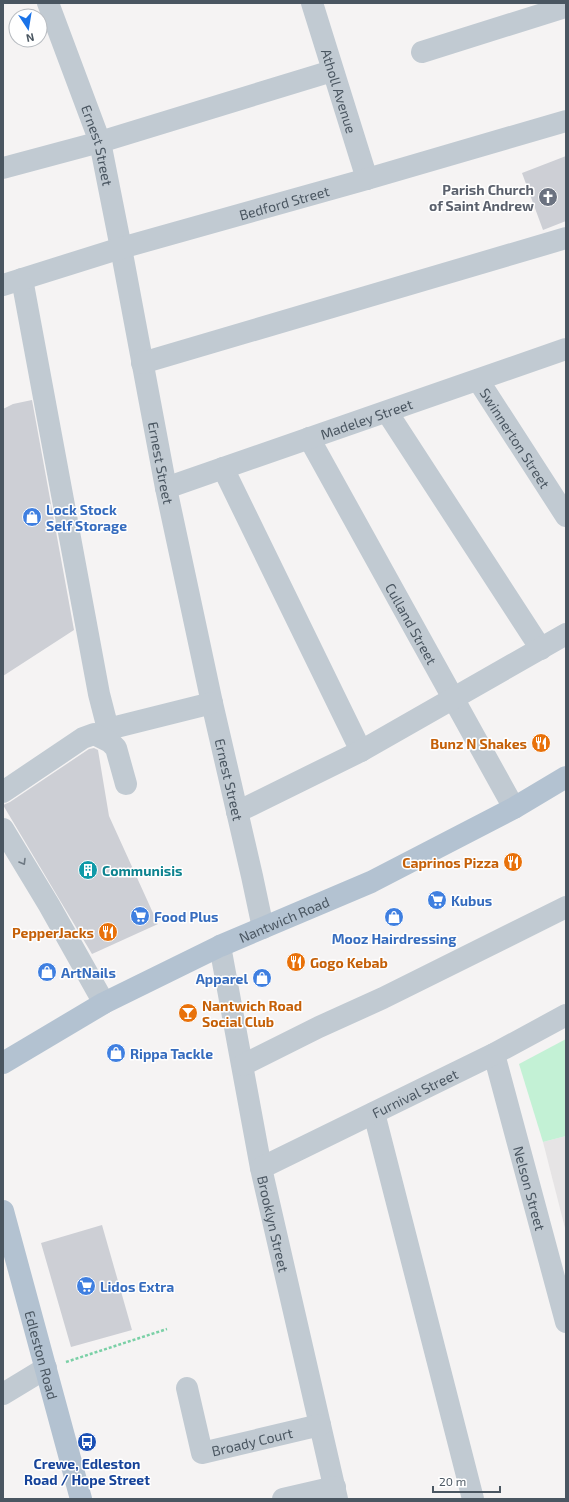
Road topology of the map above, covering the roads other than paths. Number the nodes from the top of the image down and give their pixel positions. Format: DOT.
graph roads {
  1 [pos="48,3"];
  2 [pos="312,3"];
  3 [pos="563,11"];
  4 [pos="422,52"];
  5 [pos="332,71"];
  6 [pos="566,121"];
  7 [pos="100,142"];
  8 [pos="3,168"];
  9 [pos="367,179"];
  10 [pos="566,238"];
  11 [pos="121,248"];
  12 [pos="12,282"];
  13 [pos="566,349"];
  14 [pos="142,363"];
  15 [pos="478,380"];
  16 [pos="387,412"];
  17 [pos="309,438"];
  18 [pos="222,468"];
  19 [pos="166,488"];
  20 [pos="566,516"];
  21 [pos="566,634"];
  22 [pos="541,649"];
  23 [pos="453,698"];
  24 [pos="212,703"];
  25 [pos="361,751"];
  26 [pos="566,777"];
  27 [pos="126,784"];
  28 [pos="3,792"];
  29 [pos="514,808"];
  30 [pos="237,812"];
  31 [pos="3,829"];
  32 [pos="566,907"];
  33 [pos="263,928"];
  34 [pos="220,946"];
  35 [pos="104,1003"];
  36 [pos="566,1015"];
  37 [pos="494,1054"];
  38 [pos="3,1063"];
  39 [pos="243,1065"];
  40 [pos="374,1113"];
  41 [pos="262,1168"];
  42 [pos="3,1210"];
  43 [pos="566,1322"];
  44 [pos="54,1365"];
  45 [pos="187,1388"];
  46 [pos="3,1394"];
  47 [pos="320,1425"];
  48 [pos="336,1493"];
  49 [pos="81,1499"];
  50 [pos="283,1499"];
  51 [pos="473,1499"];
  1 -- 7 [label="street, Ernest Street"];
  2 -- 5 [label="street, Atholl Avenue"];
  3 -- 4 [label="street"];
  5 -- 7 [label="street"];
  5 -- 9 [label="street, Atholl Avenue"];
  6 -- 9 [label="street, Bedford Street"];
  7 -- 8 [label="street"];
  7 -- 11 [label="street, Ernest Street"];
  9 -- 11 [label="street, Bedford Street"];
  10 -- 14 [label="street"];
  11 -- 12 [label="street, Bedford Street"];
  11 -- 14 [label="street, Ernest Street"];
  12 -- 24 [label="street"];
  13 -- 15 [label="street, Madeley Street"];
  14 -- 19 [label="street, Ernest Street"];
  15 -- 16 [label="street, Madeley Street"];
  15 -- 20 [label="street, Swinnerton Street"];
  16 -- 17 [label="street, Madeley Street"];
  16 -- 22 [label="street"];
  17 -- 18 [label="street, Madeley Street"];
  17 -- 23 [label="street, Culland Street"];
  18 -- 19 [label="street, Madeley Street"];
  18 -- 25 [label="street"];
  19 -- 24 [label="street, Ernest Street"];
  21 -- 22 [label="street"];
  22 -- 23 [label="street"];
  23 -- 25 [label="street"];
  23 -- 29 [label="street, Culland Street"];
  24 -- 30 [label="street, Ernest Street"];
  25 -- 30 [label="street"];
  26 -- 29 [label="main road, Nantwich Road"];
  27 -- 28 [label="street"];
  29 -- 33 [label="main road, Nantwich Road"];
  30 -- 33 [label="street, Ernest Street"];
  31 -- 35 [label="street, one-way"];
  32 -- 39 [label="street"];
  33 -- 34 [label="main road, Nantwich Road"];
  34 -- 35 [label="main road, Nantwich Road"];
  34 -- 39 [label="street, Brooklyn Street"];
  35 -- 38 [label="main road, Nantwich Road"];
  36 -- 37 [label="street, Furnival Street"];
  37 -- 40 [label="street, Furnival Street"];
  37 -- 43 [label="street, Nelson Street"];
  39 -- 41 [label="street, Brooklyn Street"];
  40 -- 41 [label="street, Furnival Street"];
  40 -- 51 [label="street"];
  41 -- 47 [label="street, Brooklyn Street"];
  42 -- 44 [label="main road, Edleston Road"];
  44 -- 46 [label="street"];
  44 -- 49 [label="main road, Edleston Road"];
  45 -- 47 [label="street, Broady Court"];
  47 -- 48 [label="street, Brooklyn Street"];
  48 -- 50 [label="street"];
}
